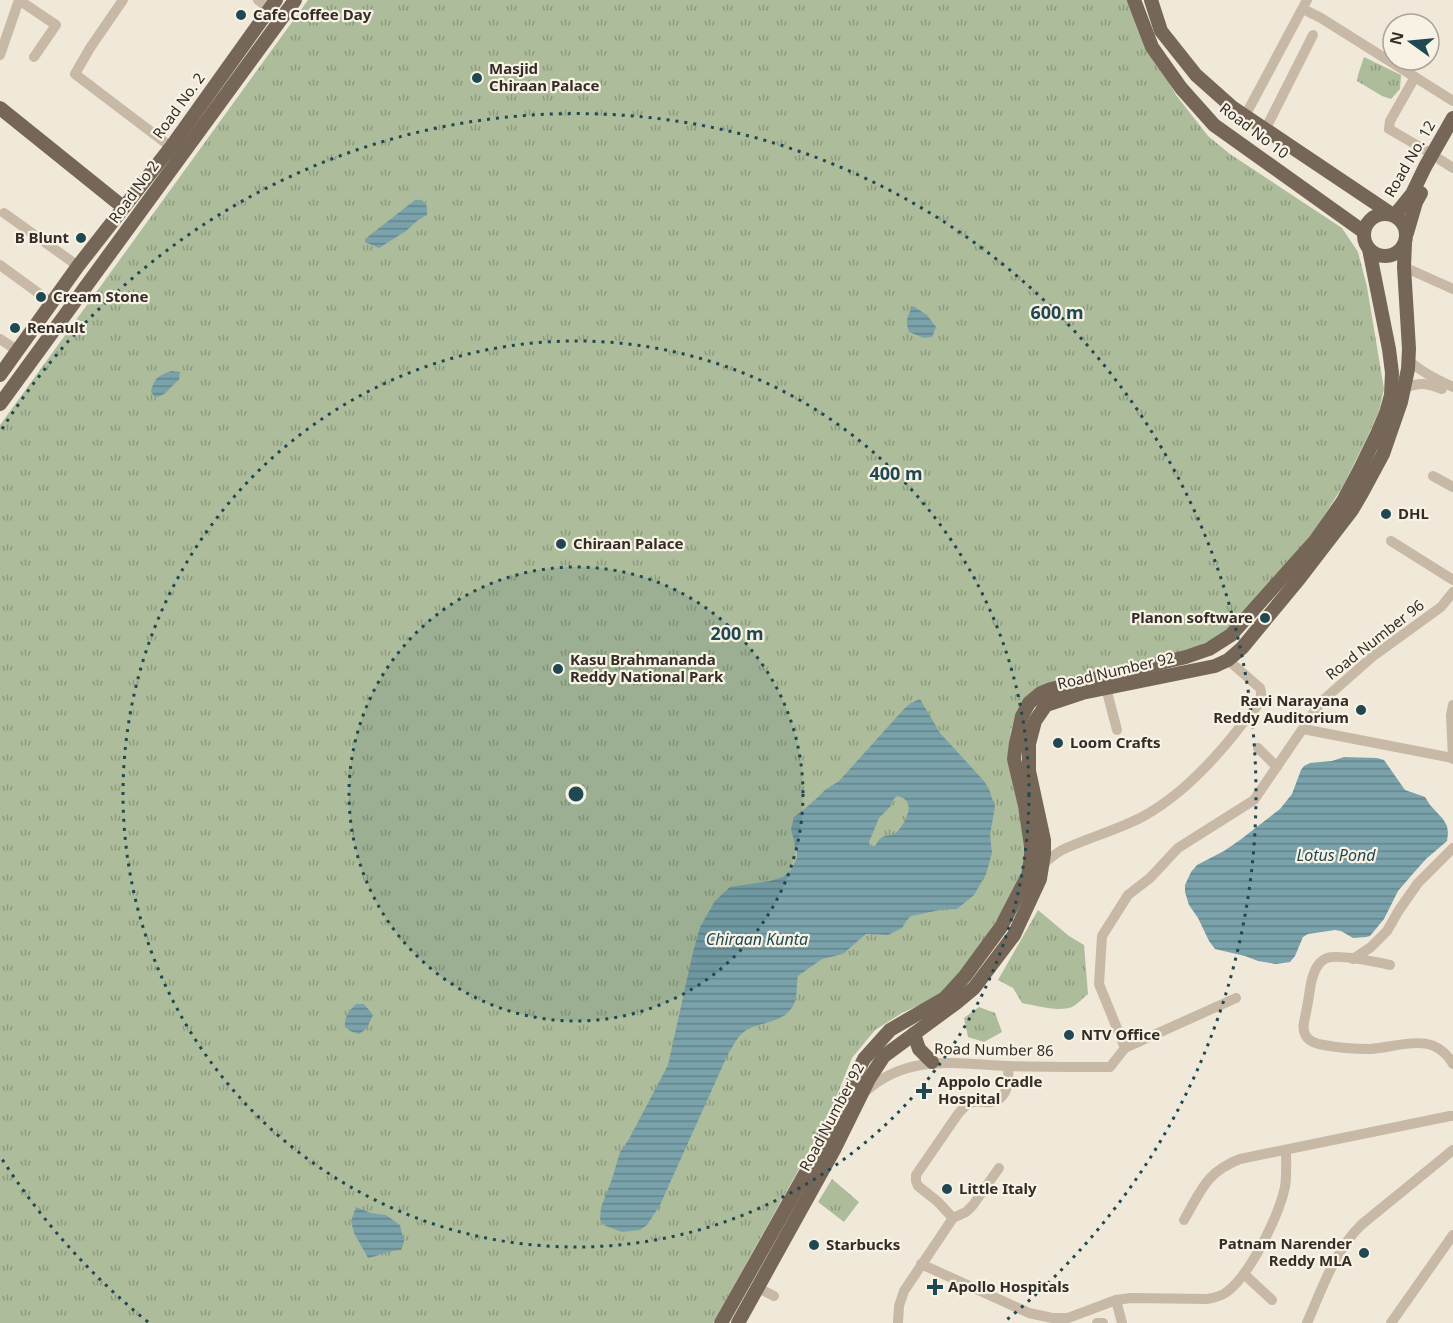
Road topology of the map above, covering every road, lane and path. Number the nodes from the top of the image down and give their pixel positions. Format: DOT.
graph roads {
  1 [pos="19,0"];
  2 [pos="123,0"];
  3 [pos="258,0"];
  4 [pos="295,0"];
  5 [pos="1134,0"];
  6 [pos="1151,0"];
  7 [pos="273,4"];
  8 [pos="1305,4"];
  9 [pos="1313,35"];
  10 [pos="0,55"];
  11 [pos="34,57"];
  12 [pos="1415,77"];
  13 [pos="1453,101"];
  14 [pos="0,108"];
  15 [pos="1245,116"];
  16 [pos="1453,118"];
  17 [pos="1265,129"];
  18 [pos="1453,136"];
  19 [pos="171,147"];
  20 [pos="1435,157"];
  21 [pos="1453,168"];
  22 [pos="123,207"];
  23 [pos="4,213"];
  24 [pos="1393,215"];
  25 [pos="1364,232"];
  26 [pos="1406,238"];
  27 [pos="1369,249"];
  28 [pos="0,265"];
  29 [pos="78,266"];
  30 [pos="1404,267"];
  31 [pos="1453,289"];
  32 [pos="52,303"];
  33 [pos="0,339"];
  34 [pos="18,351"];
  35 [pos="1409,361"];
  36 [pos="0,375"];
  37 [pos="1453,387"];
  38 [pos="1404,388"];
  39 [pos="1453,394"];
  40 [pos="0,404"];
  41 [pos="1376,451"];
  42 [pos="1433,476"];
  43 [pos="1453,486"];
  44 [pos="1391,541"];
  45 [pos="1295,574"];
  46 [pos="1453,580"];
  47 [pos="1453,592"];
  48 [pos="1228,660"];
  49 [pos="1106,688"];
  50 [pos="1453,705"];
  51 [pos="1303,729"];
  52 [pos="1117,730"];
  53 [pos="1258,748"];
  54 [pos="1453,759"];
  55 [pos="1277,767"];
  56 [pos="1044,840"];
  57 [pos="1453,848"];
  58 [pos="1059,851"];
  59 [pos="1043,864"];
  60 [pos="1353,959"];
  61 [pos="1390,965"];
  62 [pos="1236,998"];
  63 [pos="914,1034"];
  64 [pos="1125,1048"];
  65 [pos="932,1062"];
  66 [pos="1453,1064"];
  67 [pos="1008,1066"];
  68 [pos="861,1095"];
  69 [pos="1453,1116"];
  70 [pos="1286,1150"];
  71 [pos="1453,1150"];
  72 [pos="999,1168"];
  73 [pos="953,1218"];
  74 [pos="1184,1220"];
  75 [pos="1453,1235"];
  76 [pos="921,1264"];
  77 [pos="1244,1274"];
  78 [pos="758,1288"];
  79 [pos="774,1296"];
  80 [pos="1116,1300"];
  81 [pos="1272,1300"];
  82 [pos="742,1301"];
  83 [pos="1069,1320"];
  84 [pos="721,1323"];
  85 [pos="738,1323"];
  86 [pos="898,1323"];
  87 [pos="1097,1323"];
  88 [pos="1103,1323"];
  89 [pos="1122,1323"];
  90 [pos="1307,1323"];
  91 [pos="1391,1323"];
  1 -- 10 [label="street"];
  1 -- 11 [label="street"];
  2 -- 19 [label="street"];
  3 -- 7 [label="street"];
  4 -- 40 [label="main road, Road No 2"];
  5 -- 25 [label="main road, Road No 10"];
  6 -- 15 [label="main road, Road No 10"];
  7 -- 19 [label="main road, Road No. 2"];
  8 -- 12 [label="street"];
  8 -- 15 [label="street"];
  9 -- 17 [label="street"];
  12 -- 13 [label="street"];
  12 -- 20 [label="street"];
  14 -- 22 [label="main road"];
  15 -- 17 [label="main road, Road No 10"];
  16 -- 20 [label="main road, Road No. 12"];
  17 -- 24 [label="main road, Road No 10"];
  18 -- 20 [label="main road"];
  19 -- 22 [label="main road, Road No. 2"];
  20 -- 21 [label="street"];
  20 -- 24 [label="main road, Road No. 12"];
  20 -- 26 [label="main road, Road Number 92"];
  22 -- 29 [label="main road, Road No. 2"];
  23 -- 29 [label="street"];
  24 -- 25 [label="main road, Road No. 12"];
  24 -- 26 [label="main road, Road No. 12"];
  25 -- 27 [label="main road"];
  26 -- 27 [label="main road"];
  26 -- 30 [label="main road, Road Number 92"];
  27 -- 41 [label="main road, Road Number 92"];
  28 -- 32 [label="street"];
  29 -- 32 [label="main road, Road No. 2"];
  30 -- 31 [label="street"];
  30 -- 35 [label="main road, Road Number 92"];
  32 -- 34 [label="main road, Road No. 2"];
  33 -- 34 [label="street"];
  34 -- 36 [label="main road, Road No. 2"];
  35 -- 37 [label="street"];
  35 -- 38 [label="main road, Road Number 92"];
  38 -- 39 [label="street"];
  38 -- 41 [label="main road, Road Number 92"];
  41 -- 45 [label="main road, Road Number 92"];
  42 -- 43 [label="street"];
  44 -- 46 [label="street"];
  45 -- 48 [label="main road, Road Number 92"];
  45 -- 82 [label="main road, Road Number 92"];
  47 -- 51 [label="street, Road Number 96"];
  48 -- 49 [label="main road, Road Number 92"];
  48 -- 58 [label="street"];
  49 -- 52 [label="street"];
  49 -- 56 [label="main road, Road Number 92"];
  50 -- 54 [label="street"];
  51 -- 54 [label="street"];
  51 -- 55 [label="street, Road Number 96"];
  53 -- 55 [label="street"];
  55 -- 64 [label="street, Road Number 96"];
  56 -- 58 [label="street"];
  56 -- 59 [label="main road, Road Number 92"];
  57 -- 60 [label="street"];
  58 -- 59 [label="street"];
  59 -- 63 [label="main road, Road Number 92"];
  60 -- 61 [label="street"];
  60 -- 66 [label="street"];
  62 -- 64 [label="street"];
  63 -- 65 [label="main road"];
  63 -- 68 [label="main road, Road Number 92"];
  64 -- 67 [label="street, Road Number 86"];
  65 -- 67 [label="street, Road Number 86"];
  65 -- 68 [label="street, Road Number 86"];
  67 -- 73 [label="street"];
  68 -- 78 [label="main road, Road Number 92"];
  69 -- 70 [label="street"];
  70 -- 74 [label="street"];
  70 -- 77 [label="street"];
  71 -- 90 [label="street"];
  72 -- 73 [label="street"];
  73 -- 76 [label="street"];
  75 -- 91 [label="street"];
  76 -- 83 [label="street"];
  76 -- 86 [label="street"];
  77 -- 80 [label="street"];
  77 -- 81 [label="street"];
  78 -- 79 [label="street"];
  78 -- 82 [label="main road, Road Number 92"];
  80 -- 83 [label="street"];
  80 -- 89 [label="street"];
  82 -- 84 [label="main road, Road Number 92"];
  82 -- 85 [label="main road, Road Number 92"];
  87 -- 88 [label="street"];
}
